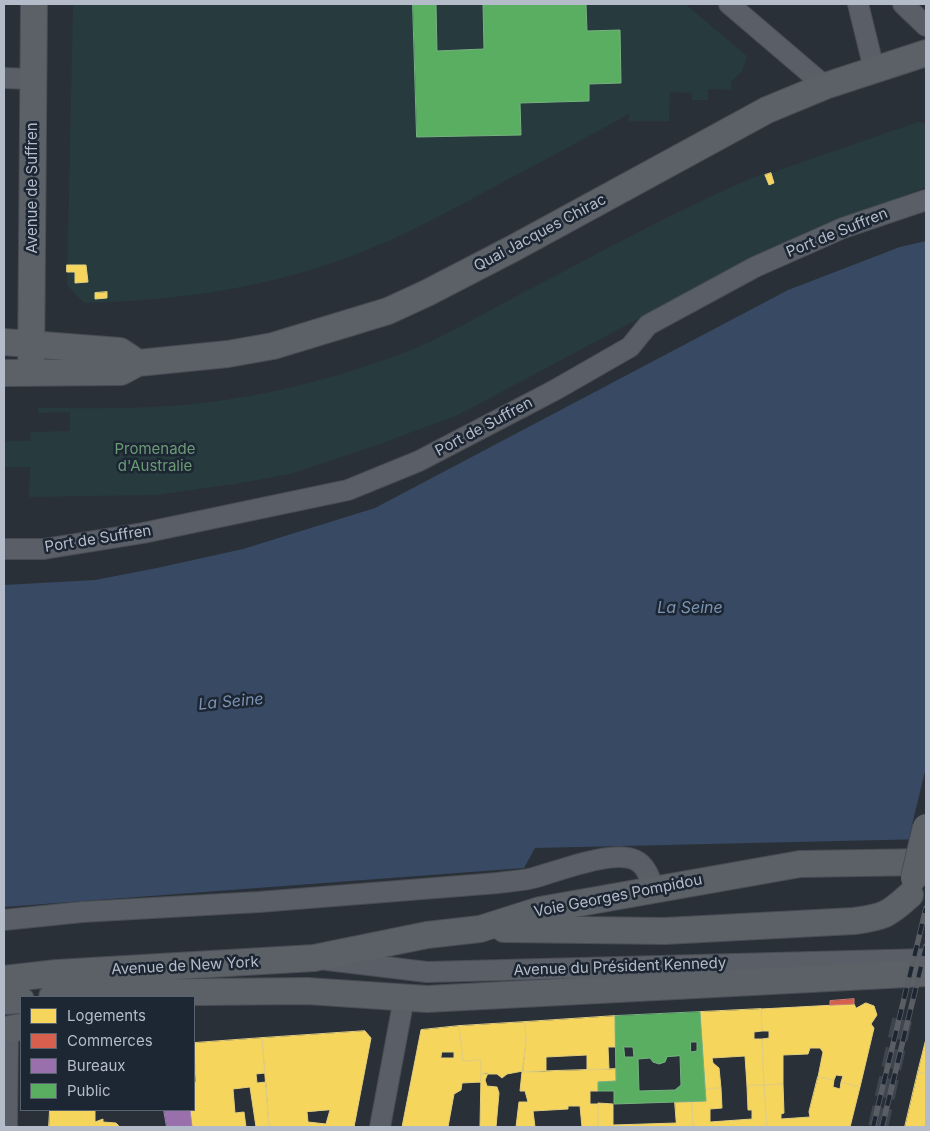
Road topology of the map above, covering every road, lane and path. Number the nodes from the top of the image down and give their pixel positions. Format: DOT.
graph roads {
  1 [pos="34,4"];
  2 [pos="729,4"];
  3 [pos="858,4"];
  4 [pos="903,4"];
  5 [pos="926,26"];
  6 [pos="926,53"];
  7 [pos="874,69"];
  8 [pos="4,78"];
  9 [pos="32,78"];
  10 [pos="825,86"];
  11 [pos="926,200"];
  12 [pos="4,342"];
  13 [pos="31,345"];
  14 [pos="138,363"];
  15 [pos="31,372"];
  16 [pos="4,373"];
  17 [pos="4,549"];
  18 [pos="926,827"];
  19 [pos="919,884"];
  20 [pos="654,889"];
  21 [pos="4,920"];
  22 [pos="480,929"];
  23 [pos="314,958"];
  24 [pos="926,959"];
  25 [pos="4,968"];
  26 [pos="926,973"];
  27 [pos="4,979"];
  28 [pos="54,985"];
  29 [pos="196,995"];
  30 [pos="404,998"];
  31 [pos="20,1000"];
  32 [pos="4,1001"];
  33 [pos="11,1029"];
  34 [pos="7,1127"];
  35 [pos="380,1127"];
  1 -- 9 [label="main road, Avenue de Suffren"];
  2 -- 10 [label="street"];
  3 -- 7 [label="street"];
  4 -- 5 [label="street"];
  6 -- 7 [label="main road, Quai Jacques Chirac"];
  7 -- 10 [label="main road, Quai Jacques Chirac"];
  8 -- 9 [label="street"];
  9 -- 13 [label="main road, Avenue de Suffren"];
  10 -- 14 [label="main road, Quai Jacques Chirac"];
  11 -- 17 [label="street, Port de Suffren"];
  12 -- 13 [label="main road"];
  13 -- 14 [label="main road"];
  13 -- 15 [label="main road, Avenue de Suffren"];
  14 -- 15 [label="main road, Quai Jacques Chirac"];
  15 -- 16 [label="main road, Quai Jacques Chirac"];
  18 -- 19 [label="main road, bridge"];
  19 -- 20 [label="main road, Voie Georges Pompidou"];
  19 -- 22 [label="main road"];
  20 -- 21 [label="street"];
  20 -- 22 [label="main road, Voie Georges Pompidou"];
  22 -- 23 [label="main road, Voie Georges Pompidou"];
  23 -- 24 [label="street, Avenue du Président Kennedy"];
  23 -- 28 [label="main road, Avenue de New York"];
  25 -- 28 [label="main road, Avenue de New York"];
  26 -- 30 [label="main road, Avenue du Président Kennedy"];
  27 -- 28 [label="main road, Avenue de New York"];
  28 -- 29 [label="main road, Avenue de New York"];
  29 -- 30 [label="main road, Avenue de New York"];
  30 -- 35 [label="street"];
  31 -- 32 [label="main road"];
  33 -- 34 [label="street"];
}
